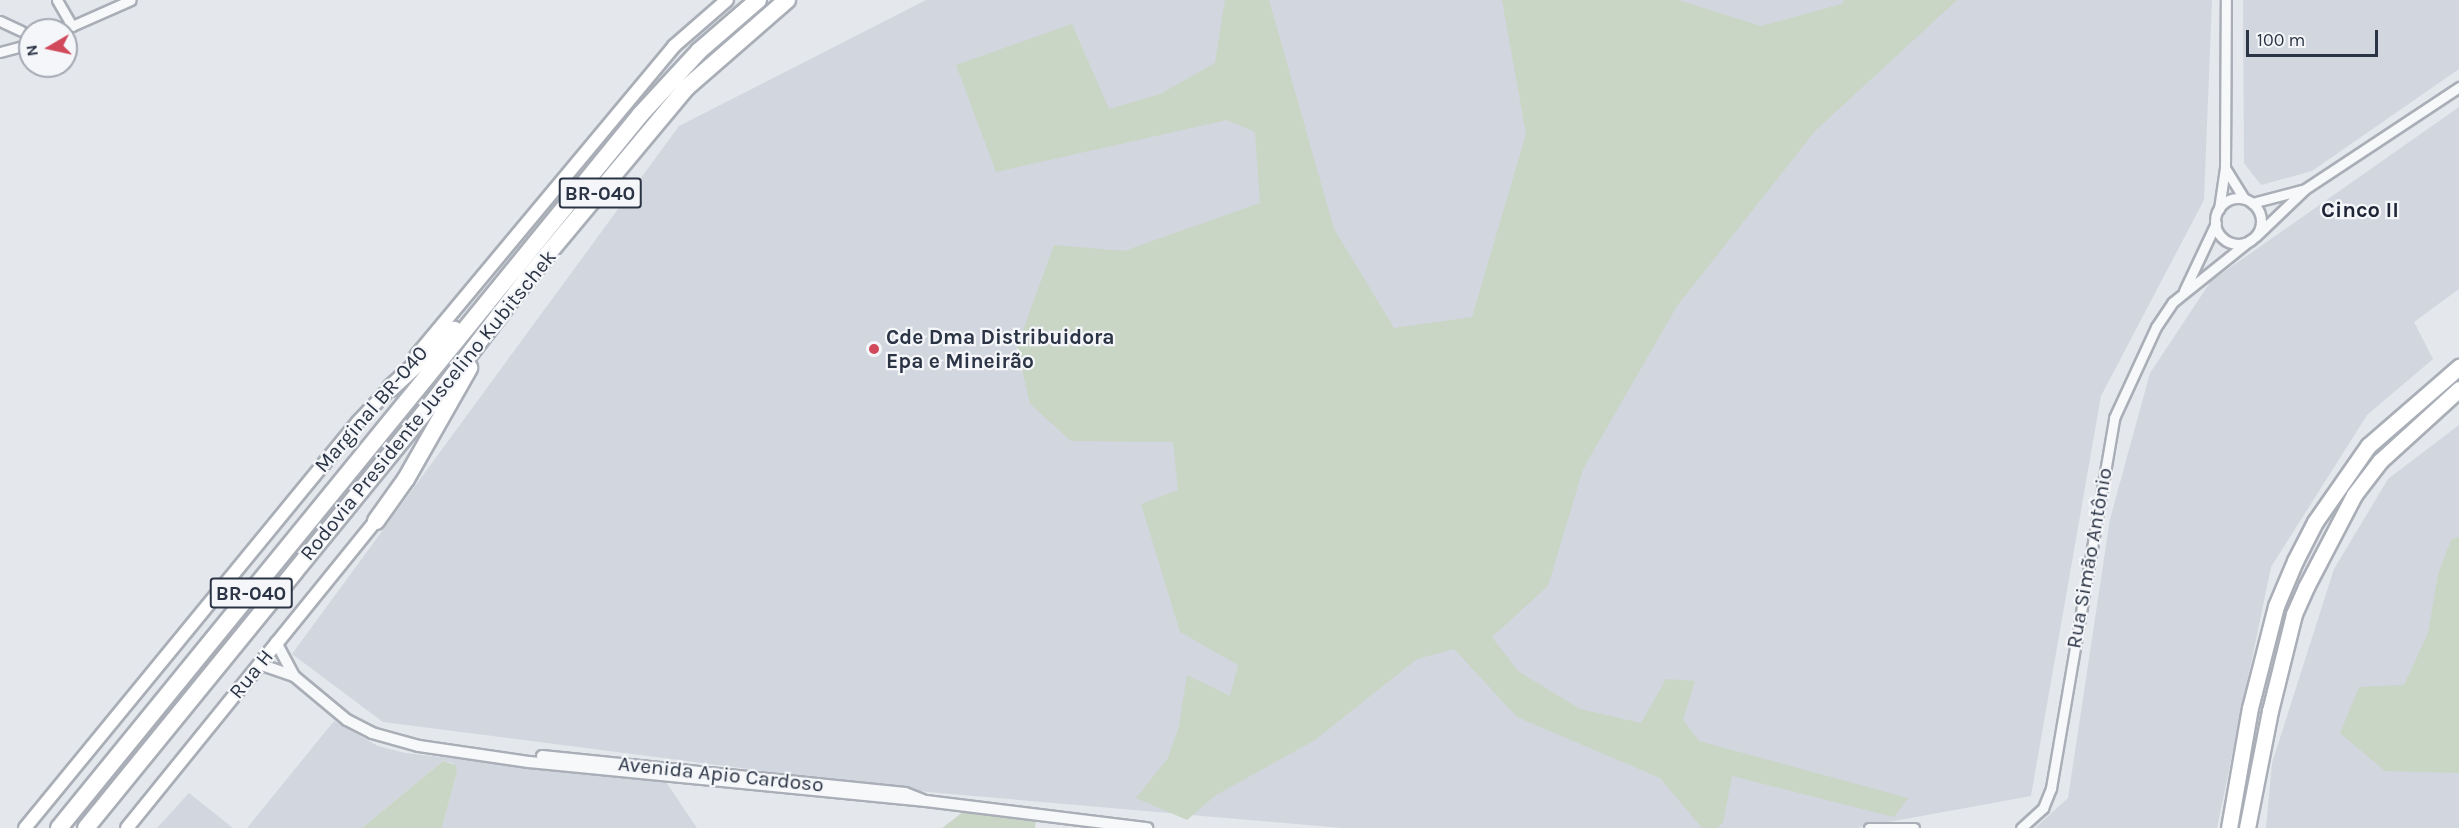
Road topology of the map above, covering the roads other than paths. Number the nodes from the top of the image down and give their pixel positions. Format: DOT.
graph roads {
  1 [pos="57,0"];
  2 [pos="131,0"];
  3 [pos="727,0"];
  4 [pos="758,0"];
  5 [pos="787,0"];
  6 [pos="2226,0"];
  7 [pos="67,18"];
  8 [pos="2,22"];
  9 [pos="78,23"];
  10 [pos="18,33"];
  11 [pos="18,41"];
  12 [pos="4,51"];
  13 [pos="2459,87"];
  14 [pos="2225,168"];
  15 [pos="2305,189"];
  16 [pos="2248,201"];
  17 [pos="2219,209"];
  18 [pos="2216,223"];
  19 [pos="2253,238"];
  20 [pos="2183,293"];
  21 [pos="490,297"];
  22 [pos="498,314"];
  23 [pos="2459,368"];
  24 [pos="391,388"];
  25 [pos="2459,389"];
  26 [pos="376,521"];
  27 [pos="276,642"];
  28 [pos="259,664"];
  29 [pos="294,676"];
  30 [pos="24,828"];
  31 [pos="59,828"];
  32 [pos="86,828"];
  33 [pos="127,828"];
  34 [pos="1147,828"];
  35 [pos="1869,828"];
  36 [pos="1914,828"];
  37 [pos="2021,828"];
  38 [pos="2229,828"];
  39 [pos="2247,828"];
  1 -- 7 [label="street"];
  2 -- 9 [label="street"];
  3 -- 24 [label="main road, Marginal BR-040"];
  4 -- 21 [label="highway, Rodovia Presidente Juscelino Kubitschek / BR-040"];
  5 -- 22 [label="highway, Rodovia Presidente Juscelino Kubitschek / BR-040"];
  6 -- 14 [label="street"];
  8 -- 10 [label="street"];
  11 -- 12 [label="street"];
  13 -- 15 [label="street, Rua Simão Antônio"];
  14 -- 16 [label="street"];
  14 -- 17 [label="street"];
  15 -- 16 [label="street, Rua Simão Antônio"];
  15 -- 19 [label="street, Rua Simão Antônio"];
  16 -- 17 [label="street"];
  16 -- 19 [label="street"];
  17 -- 18 [label="street"];
  18 -- 19 [label="street"];
  18 -- 20 [label="street, Rua Simão Antônio"];
  19 -- 20 [label="street, Rua Simão Antônio"];
  20 -- 37 [label="street, Rua Simão Antônio"];
  21 -- 24 [label="highway"];
  21 -- 31 [label="highway, Rodovia Presidente Juscelino Kubitschek / BR-040"];
  22 -- 26 [label="highway"];
  22 -- 32 [label="highway, Rodovia Presidente Juscelino Kubitschek / BR-040"];
  23 -- 38 [label="highway"];
  24 -- 30 [label="main road, Marginal BR-040"];
  25 -- 39 [label="highway"];
  26 -- 27 [label="main road, Rua H"];
  27 -- 28 [label="main road, Rua H"];
  27 -- 29 [label="street, Avenida Apio Cardoso"];
  28 -- 29 [label="street, Avenida Apio Cardoso"];
  28 -- 33 [label="main road, Rua H"];
  29 -- 34 [label="street, Avenida Apio Cardoso"];
  35 -- 36 [label="street"];
}
